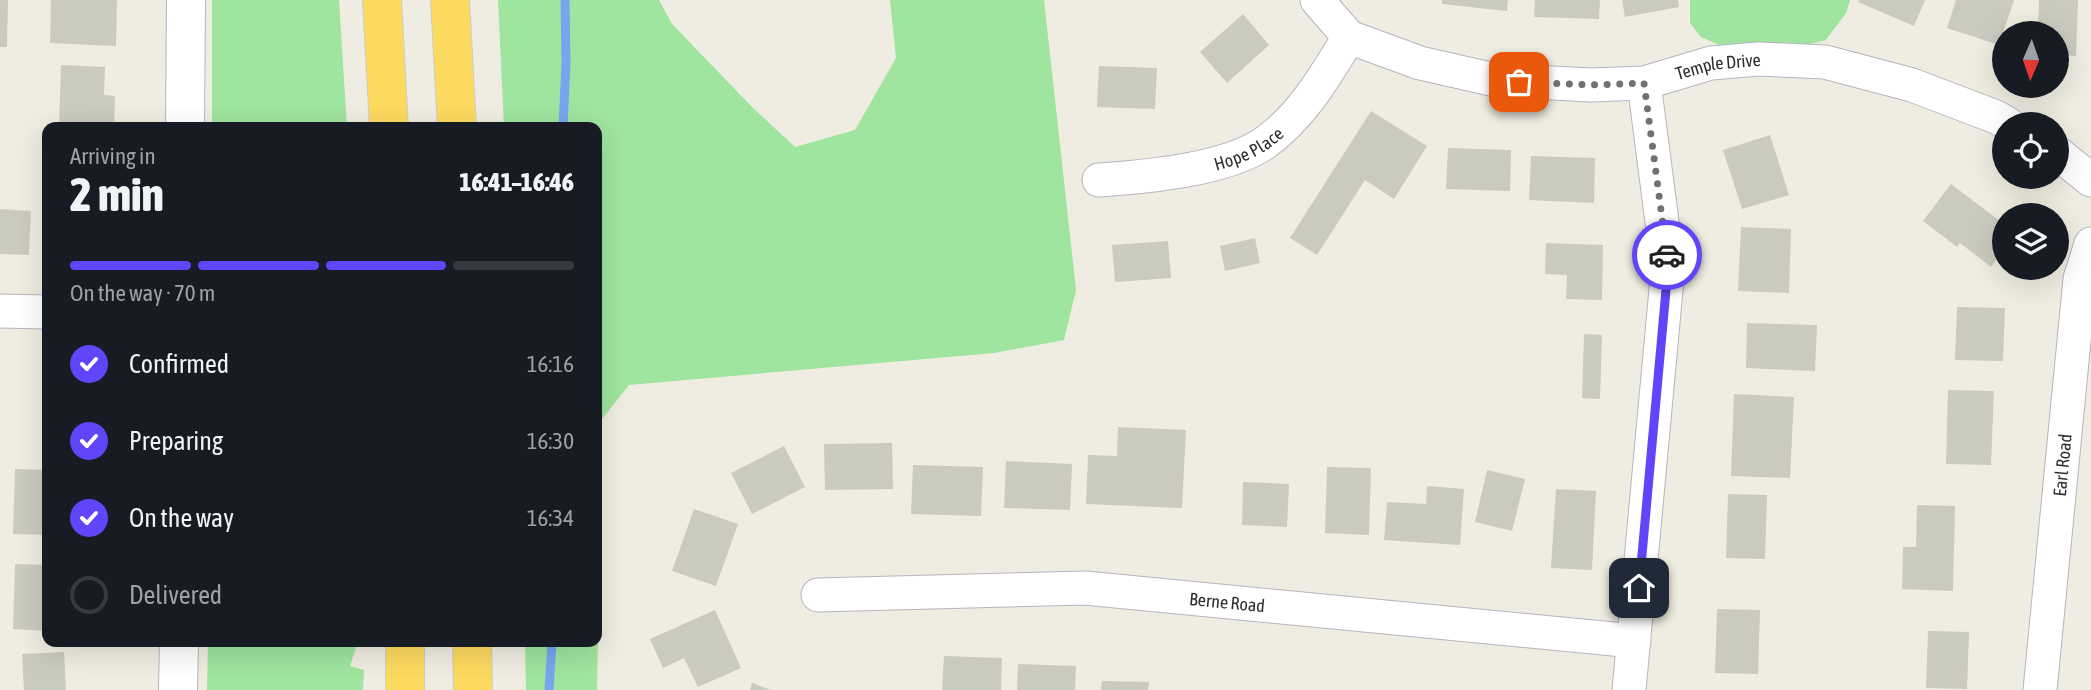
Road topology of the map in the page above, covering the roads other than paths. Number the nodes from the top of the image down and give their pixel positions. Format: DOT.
graph roads {
  1 [pos="186,0"];
  2 [pos="382,0"];
  3 [pos="450,0"];
  4 [pos="1317,0"];
  5 [pos="1349,37"];
  6 [pos="1644,83"];
  7 [pos="1992,115"];
  8 [pos="185,122"];
  9 [pos="389,122"];
  10 [pos="457,122"];
  11 [pos="2069,162"];
  12 [pos="1099,180"];
  13 [pos="2091,180"];
  14 [pos="2091,244"];
  15 [pos="0,311"];
  16 [pos="42,312"];
  17 [pos="818,594"];
  18 [pos="1634,642"];
  19 [pos="179,647"];
  20 [pos="404,647"];
  21 [pos="472,647"];
  22 [pos="178,690"];
  23 [pos="405,690"];
  24 [pos="473,690"];
  25 [pos="1629,690"];
  26 [pos="2040,690"];
  1 -- 8 [label="street"];
  2 -- 9 [label="highway"];
  3 -- 10 [label="highway"];
  4 -- 5 [label="street, Temple Drive"];
  5 -- 6 [label="street, Temple Drive"];
  5 -- 12 [label="street, Hope Place"];
  6 -- 7 [label="street, Temple Drive"];
  6 -- 18 [label="street"];
  11 -- 13 [label="street"];
  14 -- 26 [label="street, Earl Road"];
  15 -- 16 [label="street"];
  17 -- 18 [label="street, Berne Road"];
  18 -- 25 [label="street"];
  19 -- 22 [label="street"];
  20 -- 23 [label="highway"];
  21 -- 24 [label="highway"];
}
